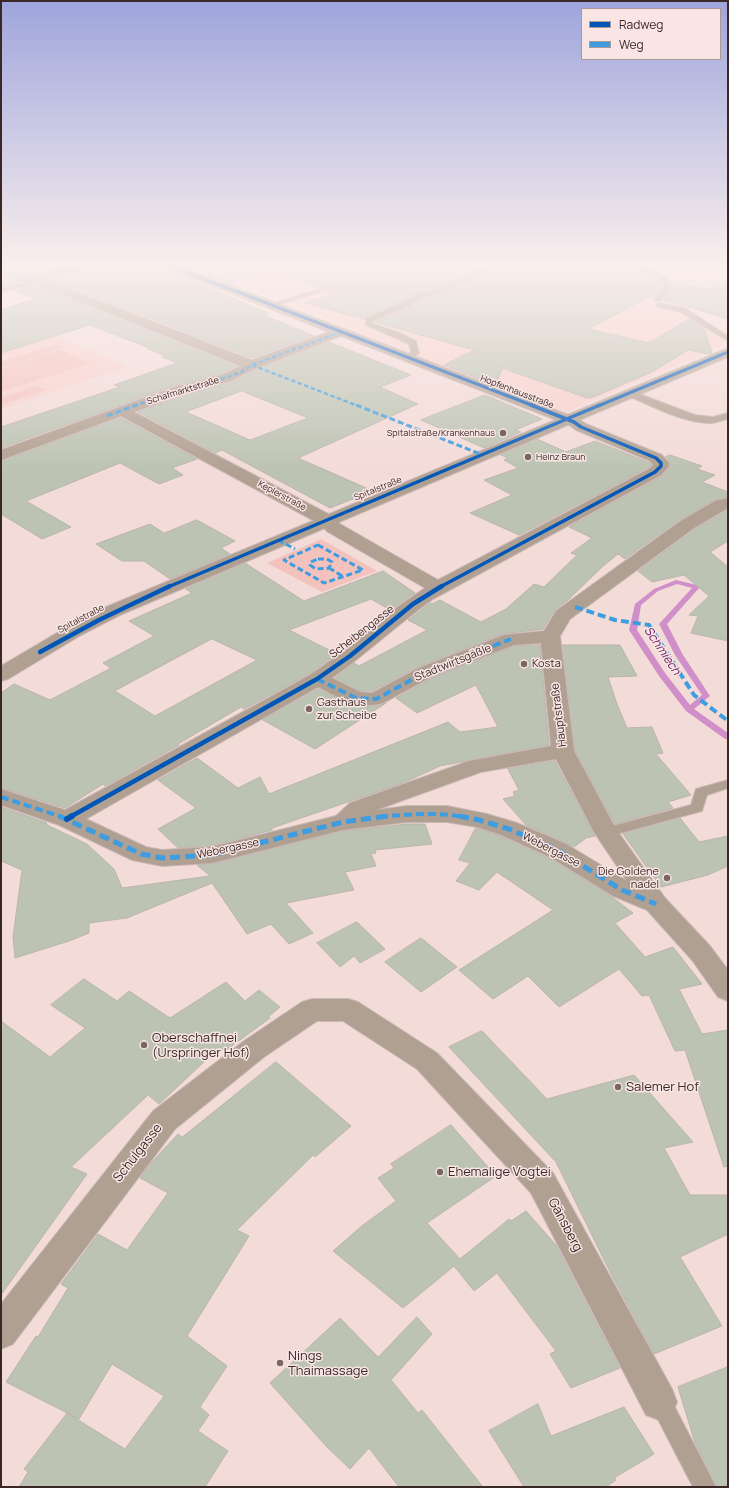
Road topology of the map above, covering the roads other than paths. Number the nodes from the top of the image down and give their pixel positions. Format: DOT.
graph roads {
  1 [pos="174,334"];
  2 [pos="334,334"];
  3 [pos="347,334"];
  4 [pos="396,334"];
  5 [pos="728,352"];
  6 [pos="407,358"];
  7 [pos="252,365"];
  8 [pos="629,393"];
  9 [pos="122,411"];
  10 [pos="728,416"];
  11 [pos="567,419"];
  12 [pos="1,455"];
  13 [pos="656,458"];
  14 [pos="728,503"];
  15 [pos="326,520"];
  16 [pos="437,587"];
  17 [pos="550,636"];
  18 [pos="1,675"];
  19 [pos="317,678"];
  20 [pos="563,751"];
  21 [pos="728,784"];
  22 [pos="1,797"];
  23 [pos="67,819"];
  24 [pos="343,822"];
  25 [pos="606,832"];
  26 [pos="656,904"];
  27 [pos="728,989"];
  28 [pos="312,1010"];
  29 [pos="1,1332"];
  30 [pos="659,1402"];
  31 [pos="706,1487"];
  1 -- 7 [label="street"];
  2 -- 7 [label="street, Schafmarktstraße"];
  3 -- 6 [label="street, Hopfenhausstraße"];
  4 -- 6 [label="lane"];
  5 -- 8 [label="street, Spitalstraße"];
  6 -- 11 [label="street, Hopfenhausstraße"];
  7 -- 9 [label="street, Schafmarktstraße"];
  8 -- 10 [label="lane"];
  8 -- 11 [label="street, Spitalstraße"];
  9 -- 12 [label="street, Schafmarktstraße"];
  9 -- 15 [label="street, Keplerstraße"];
  11 -- 13 [label="street, Hopfenhausstraße"];
  11 -- 15 [label="street, Spitalstraße"];
  13 -- 16 [label="street, Scheibengasse"];
  14 -- 17 [label="street"];
  15 -- 16 [label="street, Keplerstraße"];
  15 -- 18 [label="street, Spitalstraße"];
  16 -- 19 [label="street, Scheibengasse"];
  17 -- 19 [label="street, Stadtwirtsgäßle"];
  17 -- 20 [label="street, Hauptstraße"];
  19 -- 23 [label="street, Scheibengasse"];
  20 -- 24 [label="street, Webergasse"];
  20 -- 25 [label="street, Hauptstraße"];
  21 -- 25 [label="lane"];
  22 -- 23 [label="street, Webergasse"];
  23 -- 24 [label="street, Webergasse"];
  24 -- 26 [label="street, Webergasse"];
  25 -- 26 [label="street, Hauptstraße"];
  26 -- 27 [label="street, Hauptstraße"];
  28 -- 29 [label="street, Schulgasse"];
  28 -- 30 [label="street, Gänsberg"];
  30 -- 31 [label="lane, Gänsberg"];
}
